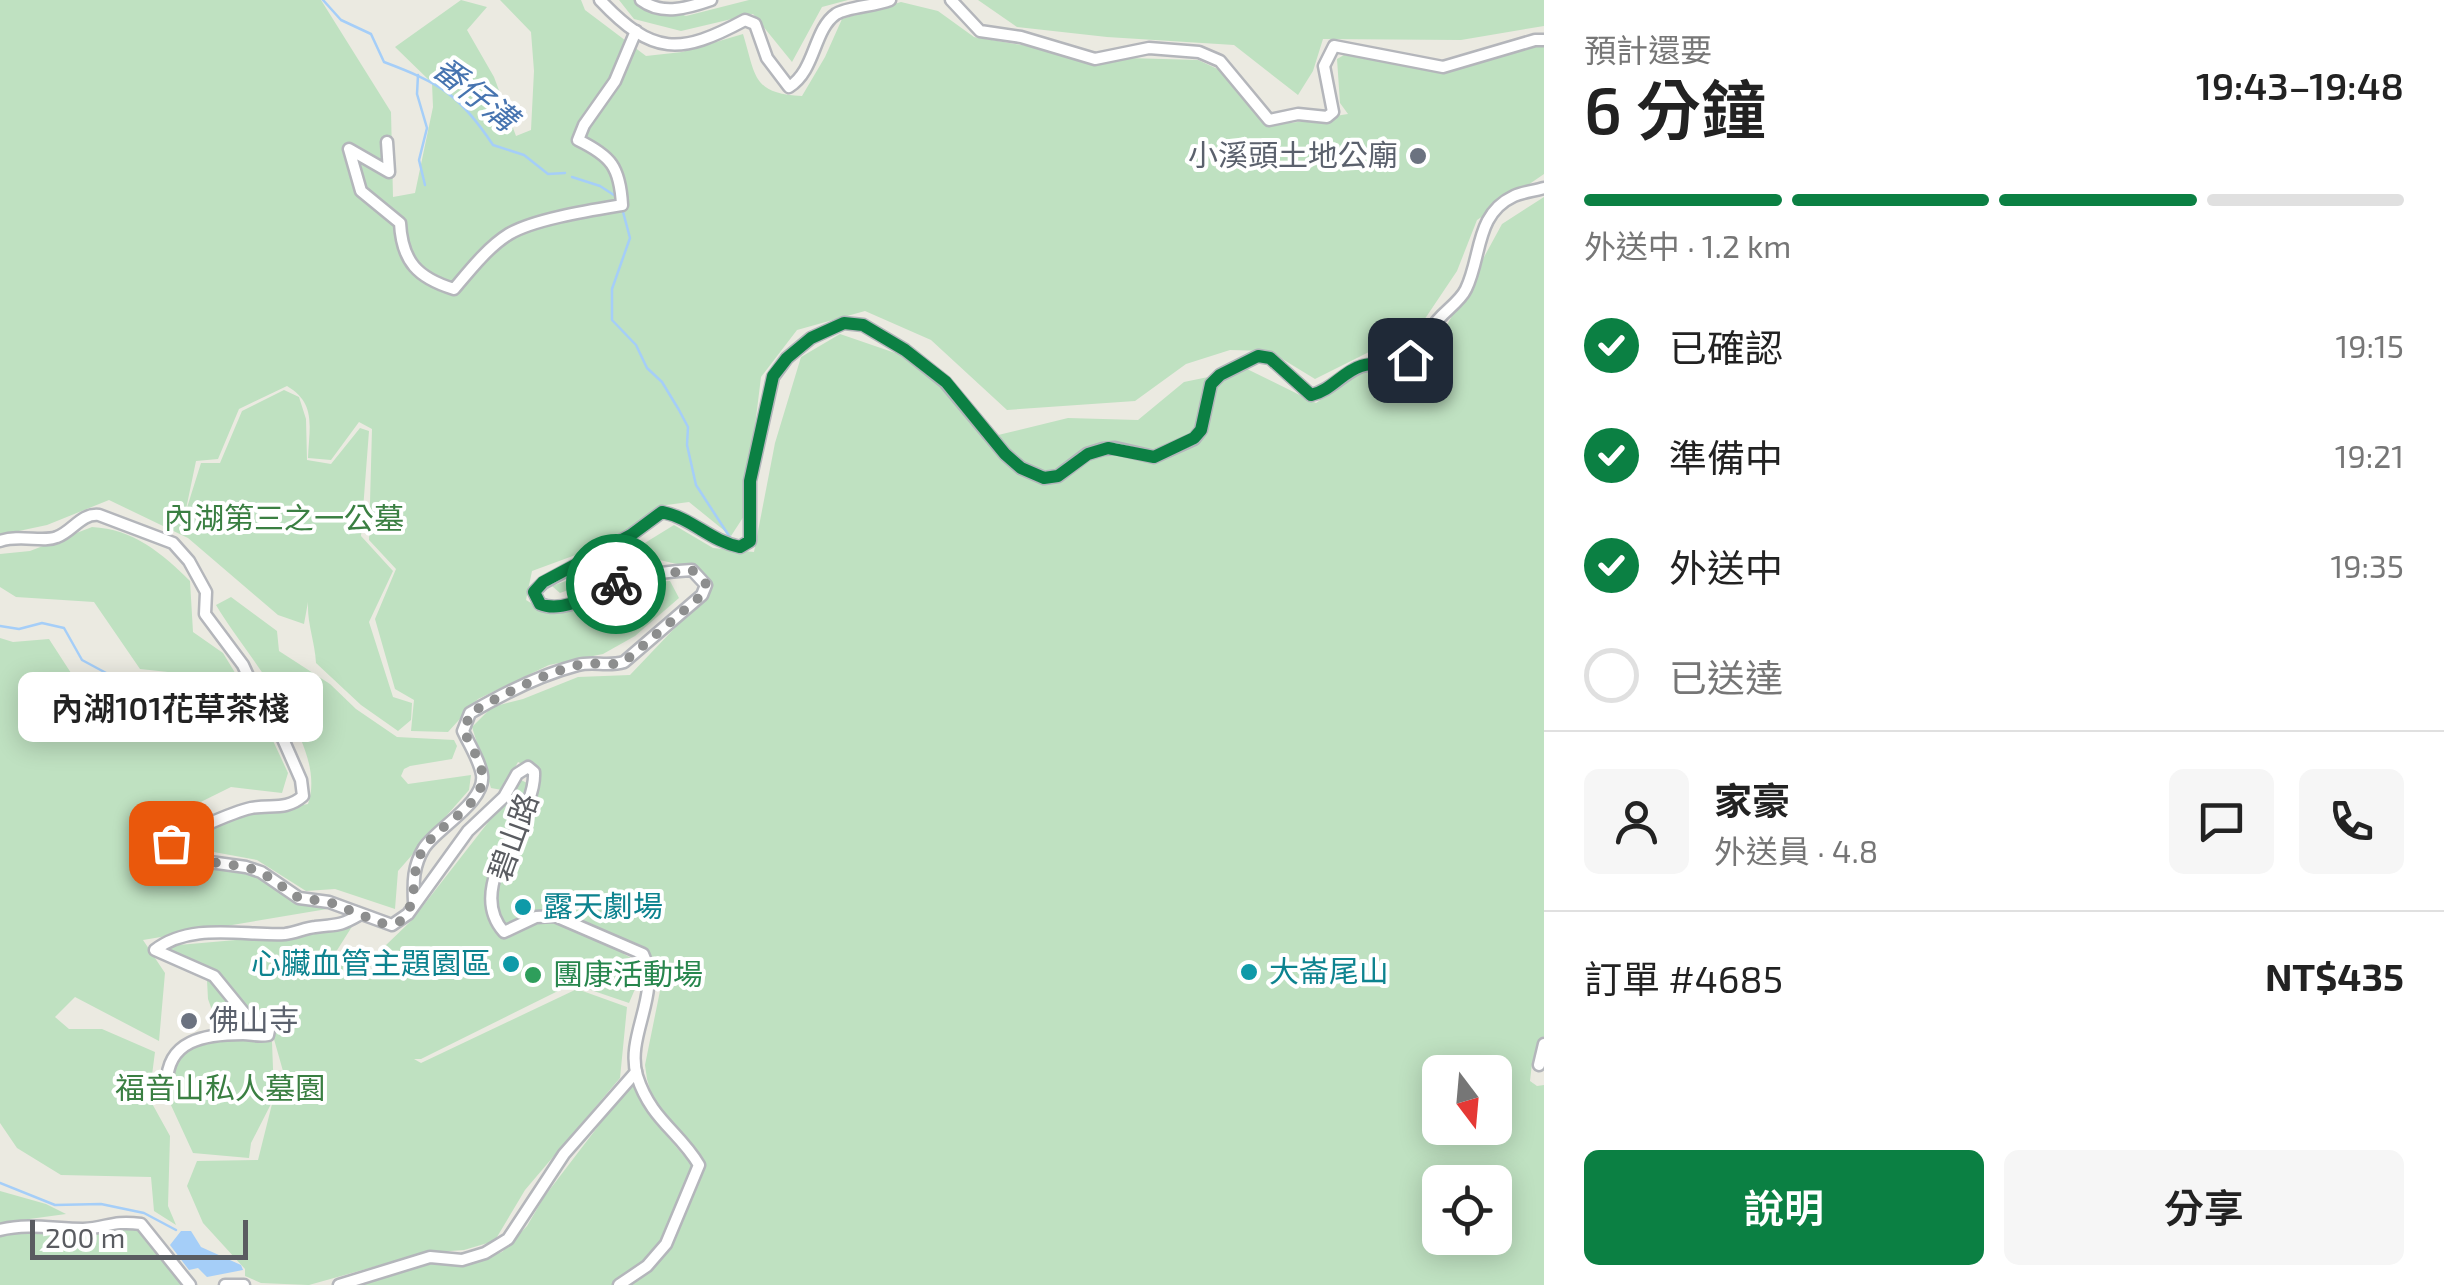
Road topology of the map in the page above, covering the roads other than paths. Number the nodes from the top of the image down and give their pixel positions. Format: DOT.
graph roads {
  1 [pos="600,0"];
  2 [pos="641,0"];
  3 [pos="711,0"];
  4 [pos="890,0"];
  5 [pos="950,0"];
  6 [pos="636,31"];
  7 [pos="1544,40"];
  8 [pos="387,142"];
  9 [pos="1544,188"];
  10 [pos="0,541"];
  11 [pos="414,902"];
  12 [pos="359,915"];
  13 [pos="1544,1044"];
  14 [pos="1539,1065"];
  15 [pos="636,1072"];
  16 [pos="167,1085"];
  17 [pos="0,1230"];
  18 [pos="190,1285"];
  19 [pos="225,1285"];
  20 [pos="244,1285"];
  21 [pos="339,1285"];
  22 [pos="619,1285"];
  1 -- 6 [label="street"];
  2 -- 3 [label="street"];
  4 -- 6 [label="street"];
  5 -- 7 [label="street"];
  6 -- 8 [label="street"];
  9 -- 11 [label="street"];
  10 -- 12 [label="street, 碧山路"];
  11 -- 12 [label="street, 碧山路"];
  11 -- 15 [label="street, 碧山路"];
  12 -- 16 [label="street"];
  13 -- 14 [label="street"];
  15 -- 21 [label="street"];
  15 -- 22 [label="street, 碧山路"];
  17 -- 18 [label="street"];
  19 -- 20 [label="street"];
}
